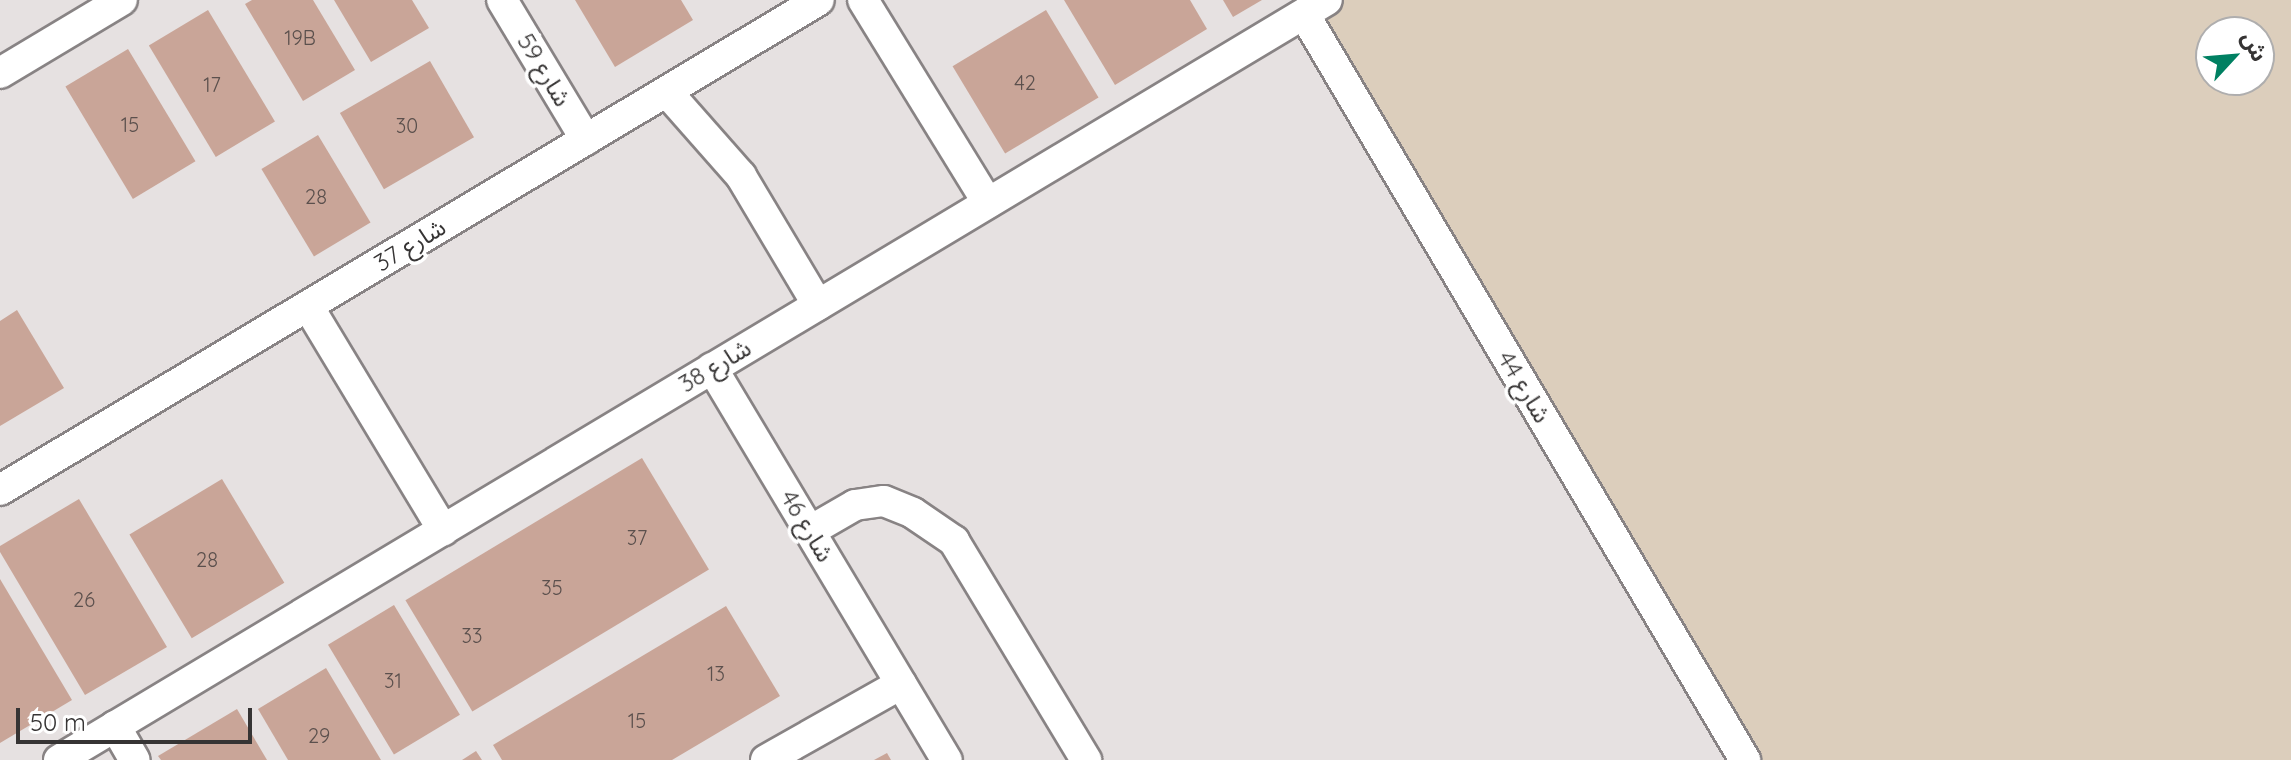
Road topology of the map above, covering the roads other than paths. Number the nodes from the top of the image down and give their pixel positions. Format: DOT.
graph roads {
  1 [pos="122,0"];
  2 [pos="502,0"];
  3 [pos="819,0"];
  4 [pos="863,0"];
  5 [pos="1316,7"];
  6 [pos="0,73"];
  7 [pos="667,92"];
  8 [pos="586,140"];
  9 [pos="988,203"];
  10 [pos="818,305"];
  11 [pos="308,306"];
  12 [pos="712,368"];
  13 [pos="0,490"];
  14 [pos="443,530"];
  15 [pos="810,531"];
  16 [pos="901,684"];
  17 [pos="115,726"];
  18 [pos="59,760"];
  19 [pos="135,760"];
  20 [pos="766,760"];
  21 [pos="947,760"];
  22 [pos="1086,760"];
  23 [pos="1745,760"];
  1 -- 6 [label="street"];
  2 -- 8 [label="street, شارع 59"];
  3 -- 7 [label="street, شارع 37"];
  4 -- 9 [label="street"];
  5 -- 9 [label="street, شارع 38"];
  5 -- 23 [label="street, شارع 44"];
  7 -- 8 [label="street, شارع 37"];
  7 -- 10 [label="street"];
  8 -- 11 [label="street, شارع 37"];
  9 -- 10 [label="street, شارع 38"];
  10 -- 12 [label="street, شارع 38"];
  11 -- 13 [label="street, شارع 37"];
  11 -- 14 [label="street"];
  12 -- 14 [label="street, شارع 38"];
  12 -- 15 [label="street, شارع 46"];
  14 -- 17 [label="street, شارع 38"];
  15 -- 16 [label="street, شارع 46"];
  15 -- 22 [label="street"];
  16 -- 20 [label="street"];
  16 -- 21 [label="street, شارع 46"];
  17 -- 18 [label="street, شارع 38"];
  17 -- 19 [label="street"];
}
